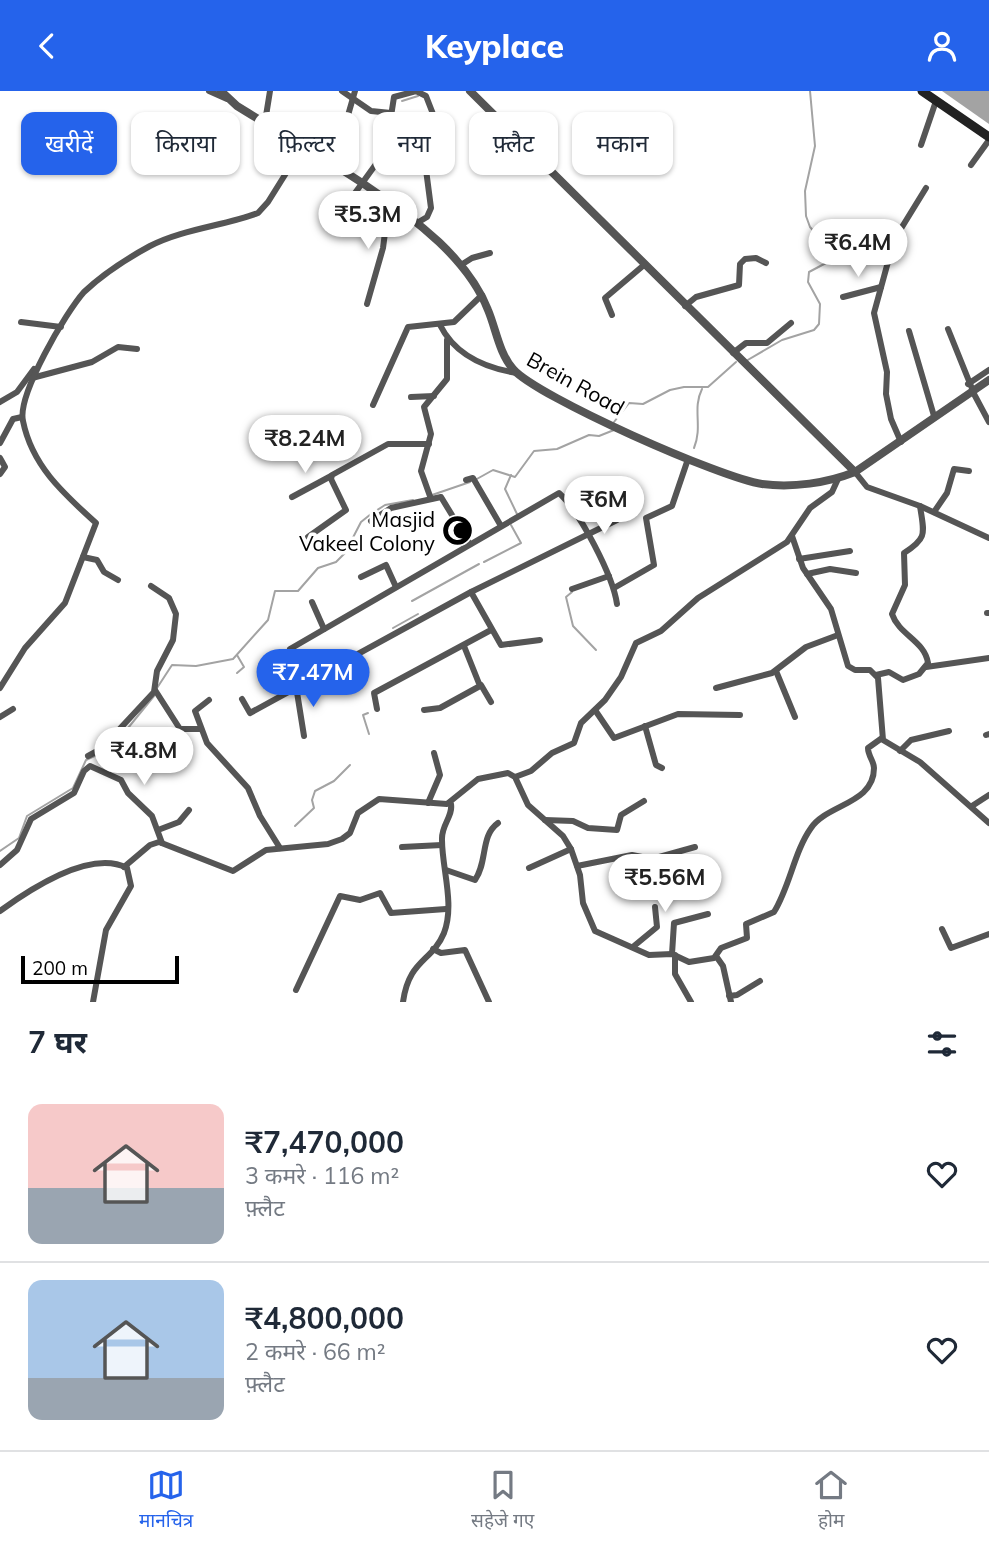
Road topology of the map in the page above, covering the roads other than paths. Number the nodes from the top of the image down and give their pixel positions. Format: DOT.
graph roads {
  1 [pos="209,91"];
  2 [pos="221,91"];
  3 [pos="270,91"];
  4 [pos="342,91"];
  5 [pos="355,91"];
  6 [pos="470,91"];
  7 [pos="922,91"];
  8 [pos="353,99"];
  9 [pos="229,100"];
  10 [pos="936,101"];
  11 [pos="267,112"];
  12 [pos="349,112"];
  13 [pos="380,112"];
  14 [pos="391,112"];
  15 [pos="432,112"];
  16 [pos="254,115"];
  17 [pos="989,139"];
  18 [pos="921,145"];
  19 [pos="971,165"];
  20 [pos="373,168"];
  21 [pos="284,175"];
  22 [pos="350,175"];
  23 [pos="427,175"];
  24 [pos="364,184"];
  25 [pos="926,188"];
  26 [pos="388,202"];
  27 [pos="326,220"];
  28 [pos="417,223"];
  29 [pos="489,253"];
  30 [pos="766,263"];
  31 [pos="461,265"];
  32 [pos="644,265"];
  33 [pos="881,287"];
  34 [pos="482,295"];
  35 [pos="843,297"];
  36 [pos="367,304"];
  37 [pos="685,306"];
  38 [pos="612,316"];
  39 [pos="21,322"];
  40 [pos="791,323"];
  41 [pos="440,325"];
  42 [pos="61,327"];
  43 [pos="948,329"];
  44 [pos="909,331"];
  45 [pos="447,340"];
  46 [pos="137,349"];
  47 [pos="733,353"];
  48 [pos="36,369"];
  49 [pos="989,370"];
  50 [pos="517,373"];
  51 [pos="32,378"];
  52 [pos="989,382"];
  53 [pos="972,390"];
  54 [pos="434,396"];
  55 [pos="411,397"];
  56 [pos="0,403"];
  57 [pos="373,405"];
  58 [pos="934,416"];
  59 [pos="22,417"];
  60 [pos="989,422"];
  61 [pos="901,442"];
  62 [pos="0,443"];
  63 [pos="429,444"];
  64 [pos="0,458"];
  65 [pos="688,459"];
  66 [pos="969,471"];
  67 [pos="855,472"];
  68 [pos="0,474"];
  69 [pos="331,476"];
  70 [pos="838,479"];
  71 [pos="472,480"];
  72 [pos="292,497"];
  73 [pos="430,497"];
  74 [pos="920,506"];
  75 [pos="934,512"];
  76 [pos="617,520"];
  77 [pos="371,521"];
  78 [pos="501,526"];
  79 [pos="588,535"];
  80 [pos="792,536"];
  81 [pos="308,537"];
  82 [pos="989,538"];
  83 [pos="469,543"];
  84 [pos="850,551"];
  85 [pos="83,557"];
  86 [pos="799,559"];
  87 [pos="856,573"];
  88 [pos="807,574"];
  89 [pos="609,576"];
  90 [pos="361,577"];
  91 [pos="118,580"];
  92 [pos="151,586"];
  93 [pos="396,587"];
  94 [pos="614,588"];
  95 [pos="572,589"];
  96 [pos="471,592"];
  97 [pos="312,602"];
  98 [pos="617,604"];
  99 [pos="324,629"];
  100 [pos="491,630"];
  101 [pos="838,635"];
  102 [pos="540,640"];
  103 [pos="464,646"];
  104 [pos="290,649"];
  105 [pos="989,659"];
  106 [pos="926,667"];
  107 [pos="776,671"];
  108 [pos="876,674"];
  109 [pos="481,685"];
  110 [pos="296,686"];
  111 [pos="0,688"];
  112 [pos="716,688"];
  113 [pos="156,692"];
  114 [pos="242,699"];
  115 [pos="209,700"];
  116 [pos="491,702"];
  117 [pos="13,709"];
  118 [pos="377,709"];
  119 [pos="424,710"];
  120 [pos="595,710"];
  121 [pos="740,715"];
  122 [pos="0,716"];
  123 [pos="796,717"];
  124 [pos="645,726"];
  125 [pos="200,729"];
  126 [pos="949,731"];
  127 [pos="304,736"];
  128 [pos="882,738"];
  129 [pos="901,751"];
  130 [pos="434,753"];
  131 [pos="88,757"];
  132 [pos="663,768"];
  133 [pos="514,777"];
  134 [pos="989,795"];
  135 [pos="644,801"];
  136 [pos="428,803"];
  137 [pos="451,804"];
  138 [pos="972,806"];
  139 [pos="188,810"];
  140 [pos="545,820"];
  141 [pos="498,823"];
  142 [pos="989,823"];
  143 [pos="158,830"];
  144 [pos="162,843"];
  145 [pos="442,845"];
  146 [pos="402,847"];
  147 [pos="280,848"];
  148 [pos="695,848"];
  149 [pos="571,849"];
  150 [pos="0,865"];
  151 [pos="577,866"];
  152 [pos="124,867"];
  153 [pos="529,868"];
  154 [pos="446,870"];
  155 [pos="655,907"];
  156 [pos="446,909"];
  157 [pos="0,911"];
  158 [pos="708,914"];
  159 [pos="942,929"];
  160 [pos="989,934"];
  161 [pos="634,946"];
  162 [pos="433,949"];
  163 [pos="674,954"];
  164 [pos="716,956"];
  165 [pos="760,981"];
  166 [pos="296,990"];
  167 [pos="730,999"];
  168 [pos="93,1002"];
  169 [pos="403,1002"];
  170 [pos="489,1002"];
  171 [pos="691,1002"];
  1 -- 9 [label="street"];
  2 -- 9 [label="street, Brein Road"];
  3 -- 11 [label="street"];
  4 -- 8 [label="street"];
  5 -- 8 [label="street"];
  6 -- 32 [label="street"];
  7 -- 10 [label="main road"];
  8 -- 12 [label="street"];
  8 -- 13 [label="street"];
  9 -- 16 [label="street, Brein Road"];
  10 -- 17 [label="main road"];
  10 -- 18 [label="street"];
  14 -- 15 [label="street"];
  17 -- 19 [label="street"];
  20 -- 24 [label="street"];
  21 -- 42 [label="street"];
  22 -- 24 [label="street, Brein Road"];
  23 -- 28 [label="street"];
  24 -- 26 [label="street, Brein Road"];
  24 -- 27 [label="street"];
  25 -- 33 [label="street"];
  26 -- 28 [label="street, Brein Road"];
  26 -- 36 [label="street"];
  28 -- 31 [label="street, Brein Road"];
  29 -- 31 [label="street"];
  30 -- 37 [label="street"];
  31 -- 34 [label="street, Brein Road"];
  32 -- 37 [label="street"];
  32 -- 38 [label="street"];
  33 -- 35 [label="street"];
  33 -- 61 [label="street"];
  34 -- 41 [label="street"];
  34 -- 50 [label="street, Brein Road"];
  37 -- 47 [label="street"];
  39 -- 42 [label="street"];
  40 -- 47 [label="street"];
  41 -- 45 [label="street"];
  41 -- 57 [label="street"];
  42 -- 48 [label="street"];
  43 -- 53 [label="street"];
  44 -- 58 [label="street"];
  45 -- 50 [label="street"];
  45 -- 54 [label="street"];
  46 -- 51 [label="street"];
  47 -- 67 [label="street"];
  48 -- 51 [label="street"];
  48 -- 56 [label="street"];
  49 -- 53 [label="street"];
  50 -- 65 [label="street, Brein Road"];
  51 -- 59 [label="street"];
  52 -- 53 [label="street, Brein Road"];
  53 -- 58 [label="street, Brein Road"];
  53 -- 60 [label="street"];
  54 -- 55 [label="street"];
  54 -- 63 [label="street"];
  58 -- 61 [label="street, Brein Road"];
  59 -- 62 [label="street"];
  59 -- 85 [label="street"];
  61 -- 67 [label="street, Brein Road"];
  63 -- 69 [label="street"];
  63 -- 73 [label="street"];
  64 -- 68 [label="street"];
  65 -- 70 [label="street, Brein Road"];
  65 -- 94 [label="street"];
  66 -- 75 [label="street"];
  67 -- 70 [label="street, Brein Road"];
  67 -- 74 [label="street"];
  69 -- 72 [label="street"];
  69 -- 81 [label="street"];
  70 -- 80 [label="street"];
  71 -- 78 [label="street"];
  73 -- 77 [label="street"];
  73 -- 83 [label="street"];
  74 -- 75 [label="street"];
  74 -- 106 [label="street"];
  75 -- 82 [label="street"];
  76 -- 79 [label="street"];
  78 -- 79 [label="street"];
  78 -- 83 [label="street"];
  79 -- 89 [label="street"];
  79 -- 96 [label="street"];
  80 -- 86 [label="street"];
  80 -- 120 [label="street"];
  83 -- 93 [label="street"];
  84 -- 86 [label="street"];
  85 -- 91 [label="street"];
  85 -- 111 [label="street"];
  86 -- 88 [label="street"];
  87 -- 88 [label="street"];
  88 -- 101 [label="street"];
  89 -- 94 [label="street"];
  89 -- 95 [label="street"];
  90 -- 93 [label="street"];
  92 -- 113 [label="street"];
  93 -- 99 [label="street"];
  94 -- 98 [label="street"];
  96 -- 100 [label="street"];
  96 -- 110 [label="street"];
  97 -- 99 [label="street"];
  99 -- 104 [label="street"];
  100 -- 102 [label="street"];
  100 -- 103 [label="street"];
  101 -- 107 [label="street"];
  101 -- 108 [label="street"];
  103 -- 109 [label="street"];
  103 -- 118 [label="street"];
  105 -- 106 [label="street"];
  106 -- 108 [label="street"];
  107 -- 112 [label="street"];
  107 -- 123 [label="street"];
  108 -- 128 [label="street"];
  109 -- 116 [label="street"];
  109 -- 119 [label="street"];
  110 -- 114 [label="street"];
  110 -- 127 [label="street"];
  113 -- 125 [label="street"];
  113 -- 131 [label="street"];
  115 -- 125 [label="street"];
  117 -- 122 [label="street"];
  120 -- 124 [label="street"];
  120 -- 133 [label="street"];
  121 -- 124 [label="street"];
  124 -- 132 [label="street"];
  125 -- 147 [label="street"];
  126 -- 129 [label="street"];
  128 -- 129 [label="street"];
  128 -- 164 [label="street"];
  129 -- 138 [label="street"];
  130 -- 136 [label="street"];
  133 -- 137 [label="street"];
  133 -- 140 [label="street"];
  134 -- 138 [label="street"];
  135 -- 140 [label="street"];
  136 -- 137 [label="street"];
  136 -- 147 [label="street"];
  137 -- 145 [label="street"];
  138 -- 142 [label="street"];
  139 -- 143 [label="street"];
  140 -- 149 [label="street"];
  141 -- 154 [label="street"];
  143 -- 144 [label="street"];
  143 -- 150 [label="street"];
  144 -- 147 [label="street"];
  144 -- 152 [label="street"];
  145 -- 146 [label="street"];
  145 -- 154 [label="street"];
  148 -- 151 [label="street"];
  149 -- 151 [label="street"];
  149 -- 153 [label="street"];
  151 -- 161 [label="street"];
  152 -- 157 [label="street"];
  152 -- 168 [label="street"];
  154 -- 156 [label="street"];
  155 -- 161 [label="street"];
  156 -- 162 [label="street"];
  156 -- 166 [label="street"];
  158 -- 163 [label="street"];
  159 -- 160 [label="street"];
  161 -- 163 [label="street"];
  162 -- 169 [label="street"];
  162 -- 170 [label="street"];
  163 -- 164 [label="street"];
  163 -- 171 [label="street"];
  164 -- 167 [label="street"];
  165 -- 167 [label="street"];
}
